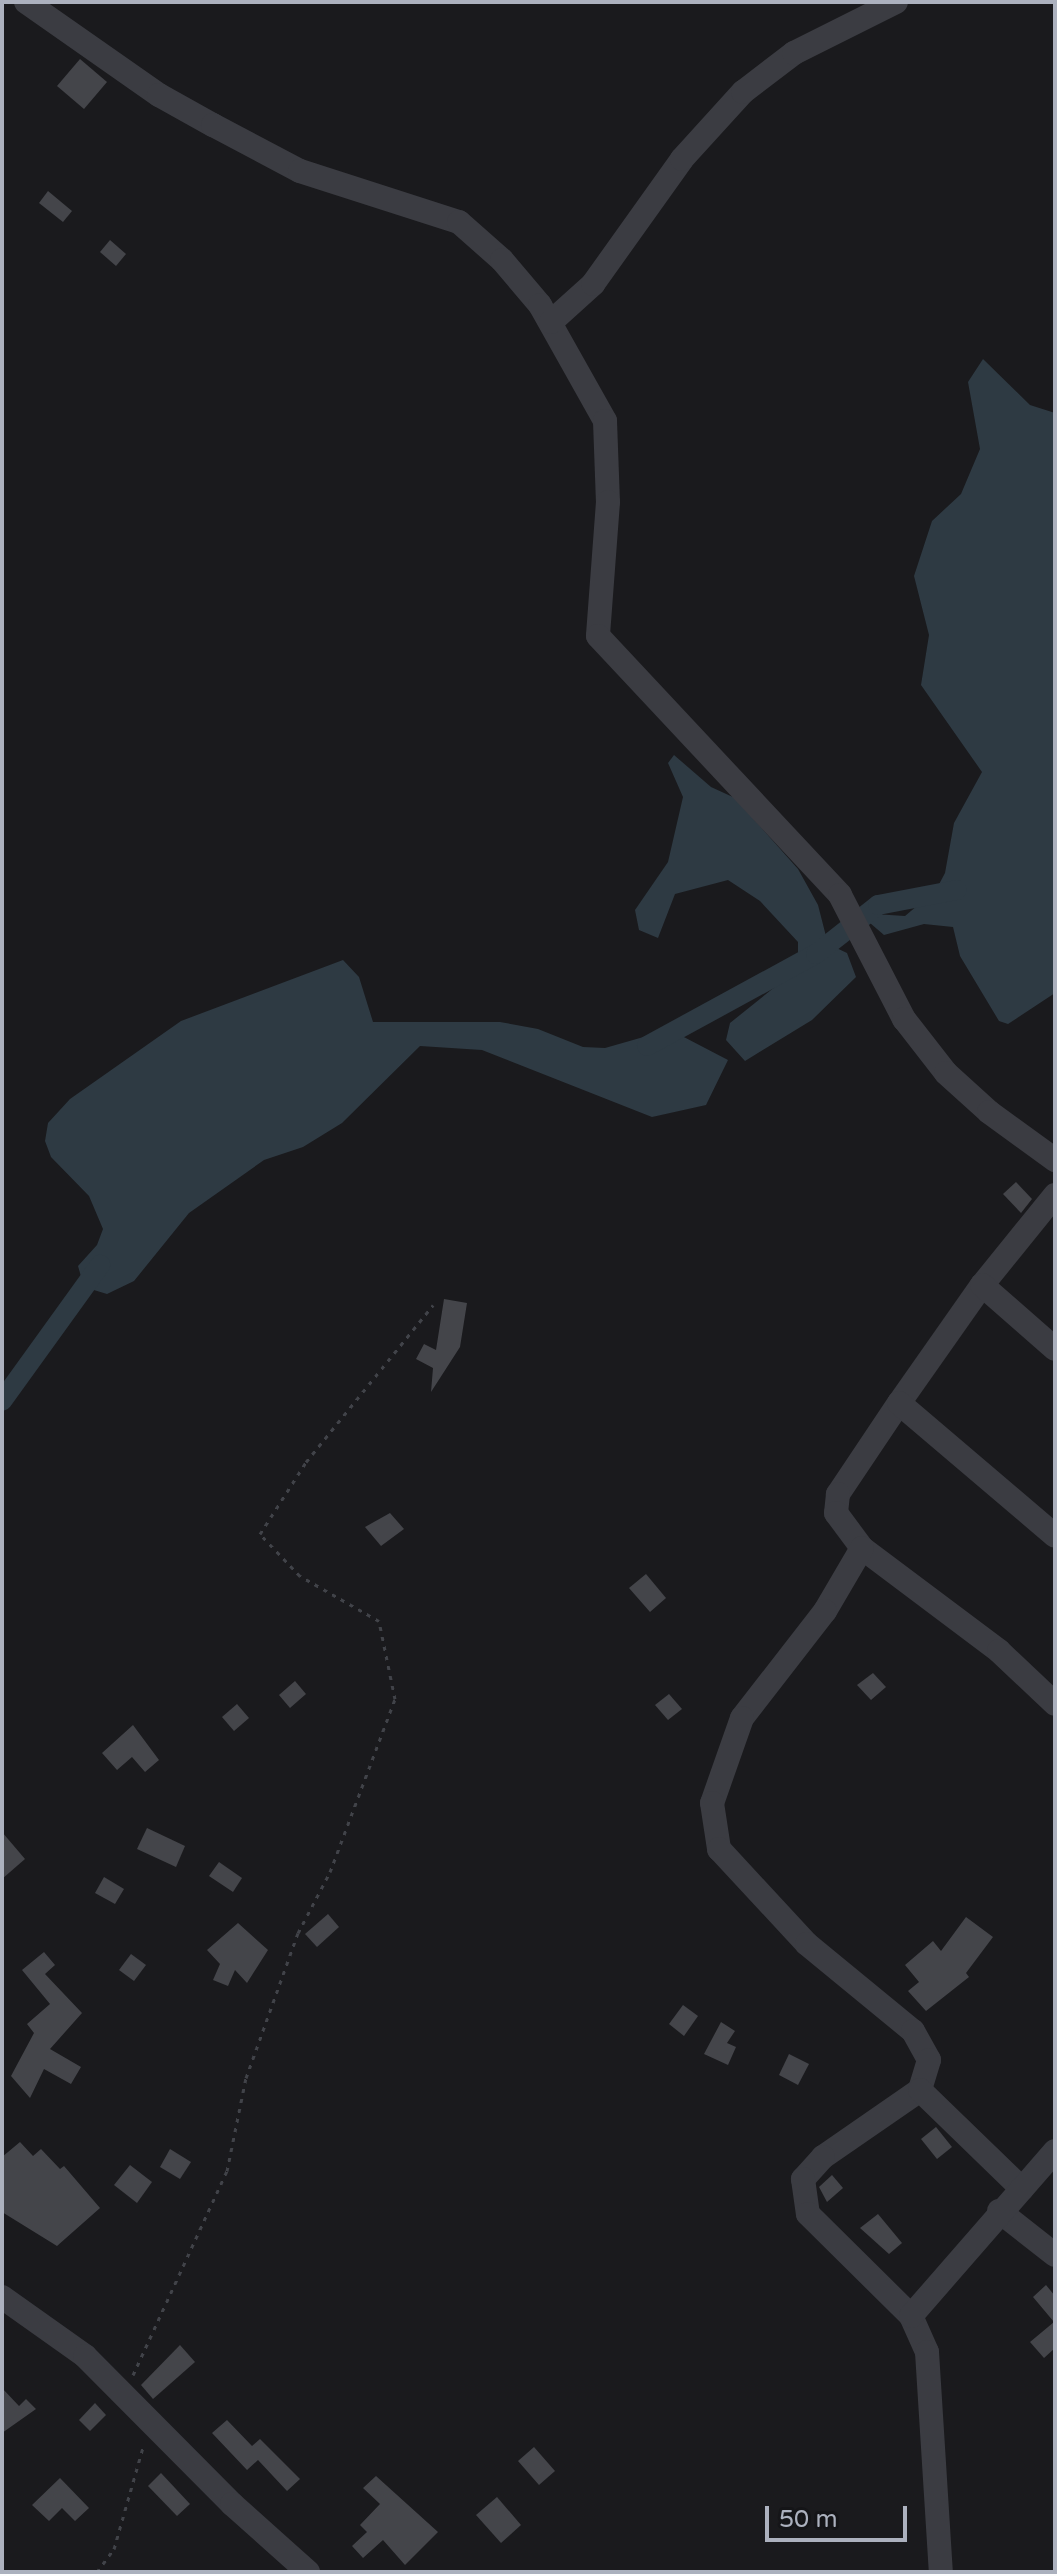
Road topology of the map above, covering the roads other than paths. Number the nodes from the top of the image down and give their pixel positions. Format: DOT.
graph roads {
  1 [pos="26,2"];
  2 [pos="896,2"];
  3 [pos="551,322"];
  4 [pos="1055,1160"];
  5 [pos="1055,1195"];
  6 [pos="982,1285"];
  7 [pos="1055,1349"];
  8 [pos="899,1403"];
  9 [pos="1055,1536"];
  10 [pos="862,1548"];
  11 [pos="1055,1704"];
  12 [pos="920,2090"];
  13 [pos="1055,2151"];
  14 [pos="1022,2189"];
  15 [pos="999,2211"];
  16 [pos="1055,2255"];
  17 [pos="2,2297"];
  18 [pos="911,2316"];
  19 [pos="308,2572"];
  20 [pos="941,2572"];
  1 -- 3 [label="street"];
  2 -- 3 [label="street"];
  3 -- 4 [label="street"];
  5 -- 6 [label="street"];
  6 -- 7 [label="street"];
  6 -- 8 [label="street"];
  8 -- 9 [label="street"];
  8 -- 10 [label="street"];
  10 -- 11 [label="street"];
  10 -- 12 [label="street"];
  12 -- 14 [label="street"];
  12 -- 18 [label="street"];
  13 -- 14 [label="street"];
  14 -- 15 [label="street"];
  15 -- 16 [label="street"];
  15 -- 18 [label="street"];
  17 -- 19 [label="street"];
  18 -- 20 [label="street"];
}
